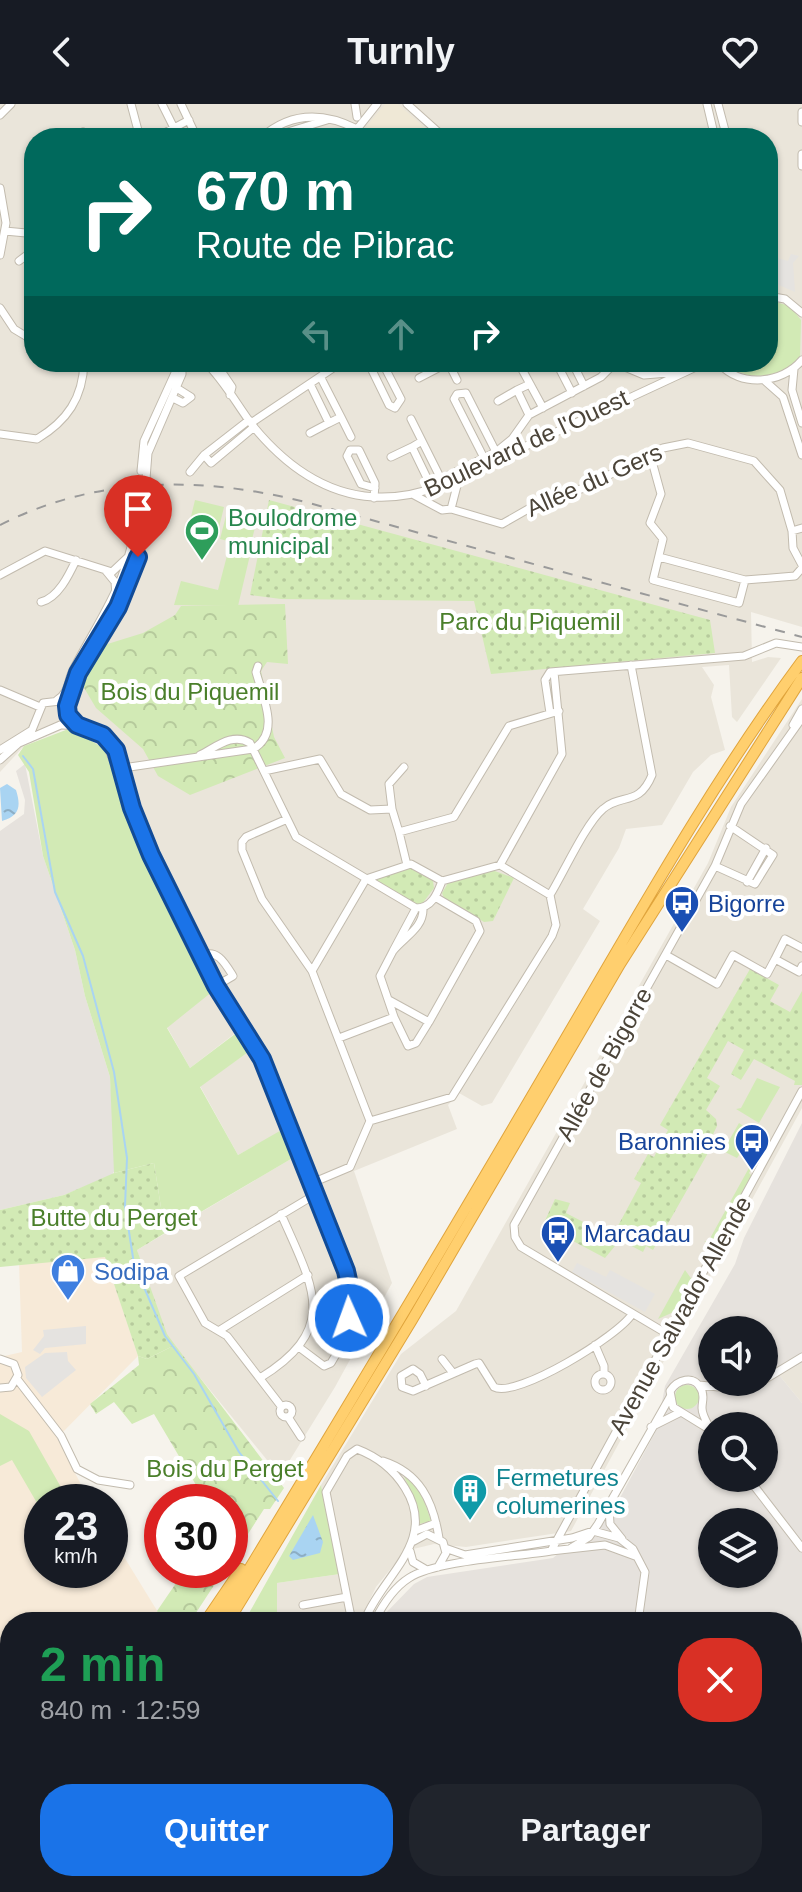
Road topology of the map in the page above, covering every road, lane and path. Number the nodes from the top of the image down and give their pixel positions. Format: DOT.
graph roads {
  1 [pos="11,104"];
  2 [pos="131,104"];
  3 [pos="162,104"];
  4 [pos="181,104"];
  5 [pos="355,104"];
  6 [pos="377,104"];
  7 [pos="407,104"];
  8 [pos="707,104"];
  9 [pos="718,104"];
  10 [pos="802,112"];
  11 [pos="369,114"];
  12 [pos="0,115"];
  13 [pos="357,117"];
  14 [pos="189,120"];
  15 [pos="327,120"];
  16 [pos="802,122"];
  17 [pos="353,127"];
  18 [pos="137,128"];
  19 [pos="174,128"];
  20 [pos="193,128"];
  21 [pos="278,128"];
  22 [pos="301,128"];
  23 [pos="434,128"];
  24 [pos="713,128"];
  25 [pos="724,128"];
  26 [pos="802,154"];
  27 [pos="802,166"];
  28 [pos="0,188"];
  29 [pos="5,231"];
  30 [pos="24,231"];
  31 [pos="0,255"];
  32 [pos="24,257"];
  33 [pos="19,261"];
  34 [pos="778,297"];
  35 [pos="802,300"];
  36 [pos="792,303"];
  37 [pos="0,308"];
  38 [pos="802,313"];
  39 [pos="24,335"];
  40 [pos="802,360"];
  41 [pos="794,369"];
  42 [pos="82,372"];
  43 [pos="175,372"];
  44 [pos="180,372"];
  45 [pos="213,372"];
  46 [pos="222,372"];
  47 [pos="329,372"];
  48 [pos="373,372"];
  49 [pos="387,372"];
  50 [pos="430,372"];
  51 [pos="453,372"];
  52 [pos="523,372"];
  53 [pos="561,372"];
  54 [pos="577,372"];
  55 [pos="607,372"];
  56 [pos="636,372"];
  57 [pos="676,372"];
  58 [pos="685,372"];
  59 [pos="731,372"];
  60 [pos="321,378"];
  61 [pos="419,378"];
  62 [pos="457,380"];
  63 [pos="764,380"];
  64 [pos="310,384"];
  65 [pos="530,384"];
  66 [pos="584,386"];
  67 [pos="175,387"];
  68 [pos="517,390"];
  69 [pos="572,393"];
  70 [pos="230,395"];
  71 [pos="175,399"];
  72 [pos="498,401"];
  73 [pos="543,408"];
  74 [pos="475,411"];
  75 [pos="529,415"];
  76 [pos="341,417"];
  77 [pos="463,417"];
  78 [pos="411,419"];
  79 [pos="251,423"];
  80 [pos="329,423"];
  81 [pos="802,423"];
  82 [pos="310,433"];
  83 [pos="0,434"];
  84 [pos="351,437"];
  85 [pos="422,441"];
  86 [pos="412,447"];
  87 [pos="650,454"];
  88 [pos="802,455"];
  89 [pos="391,457"];
  90 [pos="491,457"];
  91 [pos="190,472"];
  92 [pos="459,478"];
  93 [pos="441,482"];
  94 [pos="375,488"];
  95 [pos="412,495"];
  96 [pos="374,498"];
  97 [pos="451,509"];
  98 [pos="802,528"];
  99 [pos="792,531"];
  100 [pos="133,547"];
  101 [pos="659,557"];
  102 [pos="76,560"];
  103 [pos="801,569"];
  104 [pos="104,570"];
  105 [pos="115,571"];
  106 [pos="0,575"];
  107 [pos="128,580"];
  108 [pos="745,580"];
  109 [pos="115,598"];
  110 [pos="41,602"];
  111 [pos="802,647"];
  112 [pos="802,653"];
  113 [pos="802,661"];
  114 [pos="631,665"];
  115 [pos="258,666"];
  116 [pos="802,678"];
  117 [pos="802,684"];
  118 [pos="0,690"];
  119 [pos="57,700"];
  120 [pos="40,707"];
  121 [pos="802,709"];
  122 [pos="67,712"];
  123 [pos="554,712"];
  124 [pos="776,715"];
  125 [pos="39,718"];
  126 [pos="802,718"];
  127 [pos="63,725"];
  128 [pos="77,725"];
  129 [pos="757,725"];
  130 [pos="52,729"];
  131 [pos="789,733"];
  132 [pos="253,749"];
  133 [pos="0,750"];
  134 [pos="200,755"];
  135 [pos="0,760"];
  136 [pos="119,767"];
  137 [pos="404,767"];
  138 [pos="264,771"];
  139 [pos="718,795"];
  140 [pos="392,809"];
  141 [pos="285,820"];
  142 [pos="730,826"];
  143 [pos="399,832"];
  144 [pos="407,865"];
  145 [pos="500,865"];
  146 [pos="715,866"];
  147 [pos="366,879"];
  148 [pos="442,881"];
  149 [pos="550,895"];
  150 [pos="435,897"];
  151 [pos="420,908"];
  152 [pos="802,948"];
  153 [pos="666,955"];
  154 [pos="201,956"];
  155 [pos="775,959"];
  156 [pos="802,966"];
  157 [pos="312,971"];
  158 [pos="216,986"];
  159 [pos="389,1000"];
  160 [pos="394,1017"];
  161 [pos="429,1022"];
  162 [pos="339,1038"];
  163 [pos="802,1091"];
  164 [pos="370,1121"];
  165 [pos="312,1183"];
  166 [pos="316,1194"];
  167 [pos="281,1214"];
  168 [pos="308,1275"];
  169 [pos="632,1314"];
  170 [pos="220,1330"];
  171 [pos="669,1335"];
  172 [pos="595,1345"];
  173 [pos="300,1348"];
  174 [pos="802,1357"];
  175 [pos="0,1359"];
  176 [pos="442,1359"];
  177 [pos="778,1371"];
  178 [pos="453,1373"];
  179 [pos="604,1374"];
  180 [pos="260,1378"];
  181 [pos="17,1379"];
  182 [pos="698,1384"];
  183 [pos="426,1386"];
  184 [pos="0,1388"];
  185 [pos="702,1396"];
  186 [pos="709,1396"];
  187 [pos="670,1397"];
  188 [pos="703,1402"];
  189 [pos="706,1412"];
  190 [pos="684,1413"];
  191 [pos="698,1422"];
  192 [pos="650,1429"];
  193 [pos="301,1437"];
  194 [pos="381,1460"];
  195 [pos="130,1485"];
  196 [pos="759,1492"];
  197 [pos="609,1504"];
  198 [pos="285,1510"];
  199 [pos="436,1523"];
  200 [pos="415,1531"];
  201 [pos="593,1531"];
  202 [pos="602,1535"];
  203 [pos="439,1538"];
  204 [pos="557,1540"];
  205 [pos="623,1540"];
  206 [pos="611,1546"];
  207 [pos="412,1547"];
  208 [pos="445,1548"];
  209 [pos="571,1548"];
  210 [pos="802,1548"];
  211 [pos="551,1551"];
  212 [pos="640,1560"];
  213 [pos="438,1567"];
  214 [pos="427,1570"];
  215 [pos="347,1597"];
  216 [pos="303,1605"];
  217 [pos="212,1612"];
  218 [pos="223,1612"];
  219 [pos="234,1612"];
  220 [pos="350,1612"];
  221 [pos="370,1612"];
  222 [pos="380,1612"];
  223 [pos="640,1612"];
  224 [pos="0,1786"];
  225 [pos="0,1802"];
  1 -- 12 [label="street"];
  2 -- 18 [label="street"];
  3 -- 19 [label="street"];
  4 -- 14 [label="street"];
  5 -- 13 [label="street"];
  6 -- 11 [label="street"];
  7 -- 23 [label="street"];
  8 -- 24 [label="street"];
  9 -- 25 [label="street"];
  10 -- 16 [label="street"];
  11 -- 13 [label="street"];
  11 -- 17 [label="street"];
  13 -- 17 [label="street"];
  14 -- 19 [label="street"];
  14 -- 20 [label="street"];
  15 -- 17 [label="street"];
  15 -- 21 [label="street"];
  15 -- 22 [label="street"];
  26 -- 27 [label="street"];
  28 -- 29 [label="street"];
  29 -- 30 [label="street"];
  29 -- 31 [label="street"];
  32 -- 33 [label="street"];
  34 -- 36 [label="street"];
  35 -- 36 [label="street"];
  36 -- 38 [label="street"];
  37 -- 39 [label="street"];
  40 -- 41 [label="street"];
  41 -- 63 [label="street"];
  41 -- 81 [label="street"];
  42 -- 83 [label="street"];
  43 -- 100 [label="street"];
  44 -- 67 [label="street"];
  45 -- 70 [label="street"];
  46 -- 70 [label="street"];
  47 -- 60 [label="street"];
  48 -- 49 [label="street"];
  50 -- 61 [label="street"];
  51 -- 62 [label="street"];
  52 -- 65 [label="street"];
  53 -- 69 [label="street"];
  54 -- 66 [label="street"];
  55 -- 66 [label="street"];
  56 -- 57 [label="street"];
  58 -- 90 [label="street, Boulevard de l'Ouest"];
  59 -- 63 [label="street"];
  60 -- 64 [label="street"];
  60 -- 76 [label="street"];
  63 -- 88 [label="street"];
  64 -- 79 [label="street"];
  64 -- 80 [label="street"];
  65 -- 68 [label="street"];
  65 -- 73 [label="street"];
  66 -- 69 [label="street"];
  67 -- 71 [label="street"];
  67 -- 107 [label="street"];
  68 -- 72 [label="street"];
  68 -- 75 [label="street"];
  69 -- 73 [label="street"];
  70 -- 79 [label="street, Boulevard de l'Ouest"];
  73 -- 75 [label="street"];
  74 -- 77 [label="street"];
  74 -- 77 [label="street"];
  74 -- 90 [label="street, Boulevard de l'Ouest"];
  75 -- 90 [label="street"];
  76 -- 80 [label="street"];
  76 -- 84 [label="street"];
  77 -- 90 [label="street, Boulevard de l'Ouest"];
  78 -- 85 [label="street"];
  79 -- 91 [label="street"];
  79 -- 96 [label="street, Boulevard de l'Ouest"];
  80 -- 82 [label="street"];
  85 -- 86 [label="street, Boulevard de l'Ouest"];
  85 -- 93 [label="street, Boulevard de l'Ouest"];
  86 -- 89 [label="street, Boulevard de l'Ouest"];
  86 -- 93 [label="street, Boulevard de l'Ouest"];
  87 -- 97 [label="street, Allée du Gers"];
  87 -- 99 [label="street, Allée du Gers"];
  87 -- 101 [label="street"];
  90 -- 92 [label="street, Boulevard de l'Ouest"];
  90 -- 93 [label="street"];
  92 -- 93 [label="street, Boulevard de l'Ouest"];
  92 -- 97 [label="street"];
  93 -- 95 [label="street, Boulevard de l'Ouest"];
  94 -- 94 [label="street"];
  94 -- 96 [label="street"];
  95 -- 96 [label="street, Boulevard de l'Ouest"];
  95 -- 97 [label="street, Allée du Gers"];
  98 -- 99 [label="street"];
  99 -- 103 [label="street, Allée du Gers"];
  100 -- 105 [label="street"];
  100 -- 107 [label="street"];
  101 -- 108 [label="street"];
  101 -- 108 [label="street"];
  102 -- 104 [label="street"];
  102 -- 106 [label="street"];
  102 -- 110 [label="street"];
  103 -- 108 [label="street"];
  104 -- 105 [label="street"];
  104 -- 109 [label="street"];
  105 -- 107 [label="street"];
  107 -- 109 [label="street"];
  107 -- 122 [label="street"];
  109 -- 119 [label="street"];
  111 -- 114 [label="street"];
  112 -- 129 [label="highway"];
  113 -- 129 [label="highway"];
  114 -- 123 [label="street"];
  114 -- 149 [label="street"];
  115 -- 132 [label="street"];
  116 -- 124 [label="highway"];
  117 -- 124 [label="highway"];
  118 -- 120 [label="street"];
  119 -- 120 [label="street"];
  119 -- 122 [label="street"];
  120 -- 125 [label="street"];
  121 -- 131 [label="street, Allée de Bigorre"];
  122 -- 127 [label="street"];
  122 -- 128 [label="street"];
  123 -- 143 [label="street"];
  123 -- 145 [label="street"];
  124 -- 139 [label="highway"];
  125 -- 130 [label="street"];
  125 -- 133 [label="street"];
  126 -- 131 [label="street, Allée de Bigorre"];
  127 -- 128 [label="street"];
  127 -- 130 [label="street"];
  128 -- 136 [label="street"];
  129 -- 139 [label="highway"];
  130 -- 135 [label="street"];
  131 -- 142 [label="street, Allée de Bigorre"];
  132 -- 134 [label="street"];
  132 -- 134 [label="street"];
  132 -- 138 [label="street"];
  134 -- 136 [label="street"];
  136 -- 154 [label="street"];
  137 -- 140 [label="street"];
  138 -- 140 [label="street"];
  138 -- 141 [label="street"];
  139 -- 198 [label="highway"];
  139 -- 219 [label="highway"];
  140 -- 143 [label="street"];
  141 -- 147 [label="street"];
  141 -- 157 [label="street"];
  142 -- 146 [label="street, Allée de Bigorre"];
  142 -- 146 [label="street"];
  143 -- 144 [label="street"];
  144 -- 147 [label="street"];
  144 -- 148 [label="street"];
  145 -- 148 [label="street"];
  145 -- 149 [label="street"];
  146 -- 153 [label="street, Allée de Bigorre"];
  147 -- 151 [label="street"];
  147 -- 157 [label="street"];
  148 -- 150 [label="street"];
  149 -- 164 [label="street"];
  150 -- 151 [label="street"];
  150 -- 161 [label="street"];
  151 -- 159 [label="street"];
  152 -- 155 [label="street"];
  153 -- 155 [label="street"];
  153 -- 169 [label="street, Allée de Bigorre"];
  154 -- 158 [label="street"];
  154 -- 158 [label="street"];
  155 -- 156 [label="street"];
  157 -- 162 [label="street"];
  158 -- 165 [label="street"];
  159 -- 160 [label="street"];
  159 -- 161 [label="street"];
  160 -- 161 [label="street"];
  160 -- 162 [label="street"];
  162 -- 164 [label="street"];
  163 -- 171 [label="street, Avenue Salvador Allende"];
  164 -- 165 [label="street"];
  165 -- 166 [label="street"];
  166 -- 167 [label="street"];
  166 -- 173 [label="street"];
  167 -- 168 [label="street"];
  167 -- 170 [label="street"];
  168 -- 170 [label="street"];
  168 -- 173 [label="street"];
  169 -- 171 [label="street, Allée de Bigorre"];
  169 -- 172 [label="street"];
  170 -- 180 [label="street"];
  171 -- 204 [label="street, Avenue Salvador Allende"];
  172 -- 178 [label="street"];
  172 -- 179 [label="street"];
  173 -- 180 [label="street"];
  174 -- 177 [label="street"];
  175 -- 181 [label="street"];
  176 -- 178 [label="street"];
  178 -- 183 [label="street"];
  180 -- 193 [label="street"];
  181 -- 184 [label="street"];
  181 -- 195 [label="street"];
  182 -- 187 [label="street"];
  185 -- 188 [label="street"];
  186 -- 188 [label="street"];
  187 -- 190 [label="street"];
  187 -- 192 [label="street"];
  188 -- 189 [label="street"];
  188 -- 190 [label="street"];
  190 -- 191 [label="street"];
  190 -- 192 [label="street"];
  192 -- 197 [label="street"];
  194 -- 199 [label="street"];
  194 -- 200 [label="street"];
  194 -- 215 [label="street"];
  196 -- 210 [label="street"];
  197 -- 201 [label="street"];
  197 -- 205 [label="street"];
  198 -- 217 [label="highway"];
  198 -- 218 [label="highway"];
  199 -- 200 [label="street"];
  199 -- 203 [label="street"];
  200 -- 207 [label="street"];
  201 -- 202 [label="street"];
  201 -- 204 [label="street"];
  201 -- 209 [label="street"];
  202 -- 205 [label="street"];
  202 -- 206 [label="street"];
  203 -- 207 [label="street"];
  203 -- 208 [label="street"];
  204 -- 208 [label="street"];
  204 -- 211 [label="street, Avenue Salvador Allende"];
  205 -- 212 [label="street"];
  206 -- 209 [label="street"];
  206 -- 212 [label="street"];
  207 -- 214 [label="street"];
  207 -- 221 [label="street"];
  208 -- 213 [label="street"];
  209 -- 211 [label="street"];
  211 -- 213 [label="street"];
  212 -- 223 [label="street"];
  213 -- 214 [label="street"];
  214 -- 222 [label="street"];
  215 -- 216 [label="street"];
  215 -- 220 [label="street"];
  224 -- 225 [label="main road"];
}
